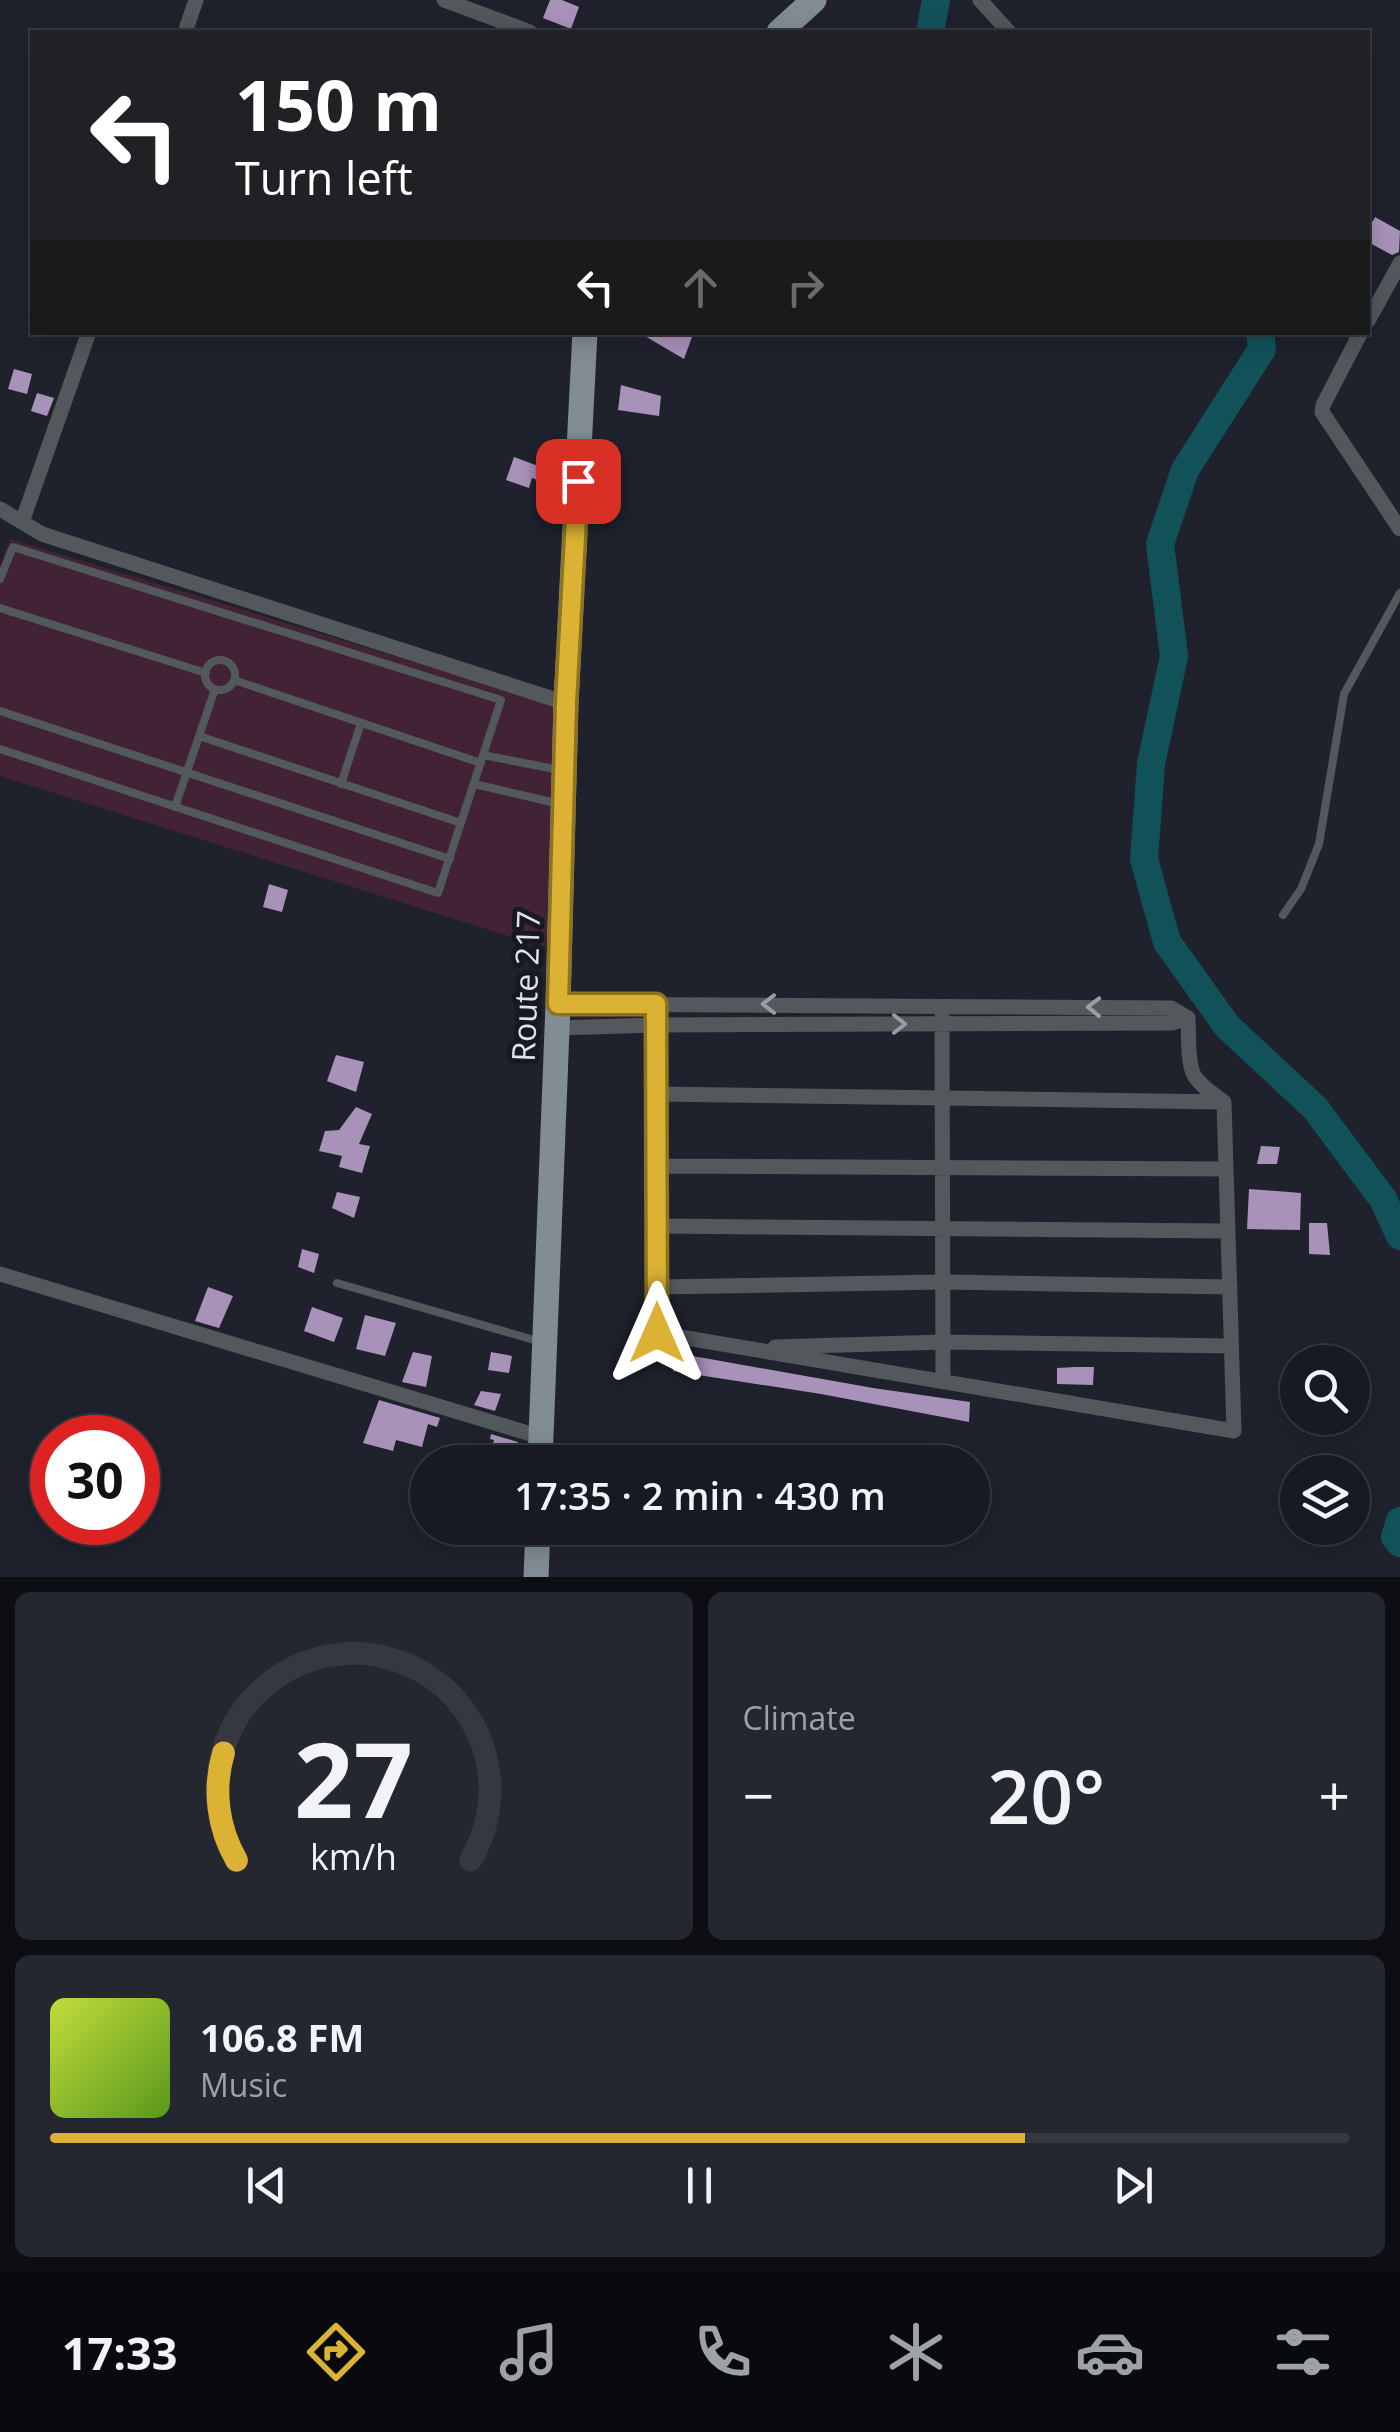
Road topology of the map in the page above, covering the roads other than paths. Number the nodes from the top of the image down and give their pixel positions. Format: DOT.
graph roads {
  1 [pos="196,0"];
  2 [pos="444,0"];
  3 [pos="814,0"];
  4 [pos="980,0"];
  5 [pos="186,30"];
  6 [pos="525,30"];
  7 [pos="781,30"];
  8 [pos="1007,30"];
  9 [pos="1400,262"];
  10 [pos="1370,317"];
  11 [pos="88,335"];
  12 [pos="585,335"];
  13 [pos="1359,335"];
  14 [pos="0,510"];
  15 [pos="22,522"];
  16 [pos="1400,529"];
  17 [pos="0,579"];
  18 [pos="1400,593"];
  19 [pos="0,608"];
  20 [pos="206,672"];
  21 [pos="234,680"];
  22 [pos="215,688"];
  23 [pos="566,703"];
  24 [pos="0,712"];
  25 [pos="361,724"];
  26 [pos="198,736"];
  27 [pos="0,749"];
  28 [pos="482,759"];
  29 [pos="564,770"];
  30 [pos="186,771"];
  31 [pos="342,784"];
  32 [pos="474,784"];
  33 [pos="564,806"];
  34 [pos="175,807"];
  35 [pos="461,823"];
  36 [pos="450,859"];
  37 [pos="1283,915"];
  38 [pos="656,1004"];
  39 [pos="942,1005"];
  40 [pos="557,1016"];
  41 [pos="1188,1018"];
  42 [pos="942,1024"];
  43 [pos="656,1025"];
  44 [pos="656,1094"];
  45 [pos="943,1098"];
  46 [pos="1224,1102"];
  47 [pos="656,1166"];
  48 [pos="943,1166"];
  49 [pos="1226,1169"];
  50 [pos="657,1226"];
  51 [pos="943,1228"];
  52 [pos="1228,1231"];
  53 [pos="0,1274"];
  54 [pos="943,1282"];
  55 [pos="337,1283"];
  56 [pos="657,1287"];
  57 [pos="1230,1288"];
  58 [pos="944,1342"];
  59 [pos="545,1343"];
  60 [pos="1231,1346"];
  61 [pos="742,1348"];
  62 [pos="944,1382"];
  63 [pos="525,1445"];
  64 [pos="540,1445"];
  65 [pos="537,1545"];
  66 [pos="536,1577"];
  1 -- 5 [label="street"];
  2 -- 6 [label="street"];
  3 -- 7 [label="main road"];
  4 -- 8 [label="street"];
  9 -- 10 [label="street"];
  11 -- 15 [label="street"];
  12 -- 23 [label="main road, Route 217"];
  13 -- 16 [label="street"];
  14 -- 15 [label="street"];
  15 -- 23 [label="street"];
  17 -- 28 [label="lane"];
  18 -- 37 [label="lane"];
  19 -- 20 [label="lane"];
  20 -- 21 [label="lane"];
  20 -- 22 [label="lane"];
  21 -- 22 [label="lane"];
  21 -- 25 [label="lane"];
  22 -- 26 [label="lane"];
  23 -- 29 [label="main road, Route 217"];
  24 -- 30 [label="lane"];
  25 -- 28 [label="lane"];
  25 -- 31 [label="lane"];
  26 -- 30 [label="lane"];
  26 -- 31 [label="lane"];
  27 -- 34 [label="lane"];
  28 -- 29 [label="lane"];
  28 -- 32 [label="lane"];
  29 -- 33 [label="main road, Route 217"];
  30 -- 34 [label="lane"];
  30 -- 36 [label="lane"];
  31 -- 35 [label="lane"];
  32 -- 33 [label="lane"];
  32 -- 35 [label="lane"];
  33 -- 40 [label="main road, Route 217"];
  34 -- 36 [label="lane"];
  35 -- 36 [label="lane"];
  39 -- 38 [label="street, one-way"];
  38 -- 40 [label="street"];
  38 -- 43 [label="street"];
  41 -- 39 [label="street, one-way"];
  39 -- 42 [label="street"];
  40 -- 43 [label="street"];
  40 -- 59 [label="main road, Route 217"];
  41 -- 42 [label="street"];
  41 -- 46 [label="street"];
  43 -- 42 [label="street, one-way"];
  42 -- 45 [label="street"];
  43 -- 44 [label="street"];
  44 -- 45 [label="street"];
  44 -- 47 [label="street"];
  45 -- 46 [label="street"];
  45 -- 48 [label="street"];
  46 -- 49 [label="street"];
  47 -- 48 [label="street"];
  47 -- 50 [label="street"];
  48 -- 49 [label="street"];
  48 -- 51 [label="street"];
  49 -- 52 [label="street"];
  50 -- 51 [label="street"];
  50 -- 56 [label="street"];
  51 -- 52 [label="street"];
  51 -- 54 [label="street"];
  52 -- 57 [label="street"];
  53 -- 63 [label="street"];
  54 -- 56 [label="street"];
  54 -- 57 [label="street"];
  54 -- 58 [label="street"];
  55 -- 59 [label="lane"];
  56 -- 61 [label="street"];
  57 -- 60 [label="street"];
  58 -- 60 [label="street"];
  58 -- 61 [label="street"];
  58 -- 62 [label="street"];
  59 -- 64 [label="main road, Route 217"];
  60 -- 62 [label="street"];
  61 -- 62 [label="street"];
  65 -- 66 [label="main road"];
}
